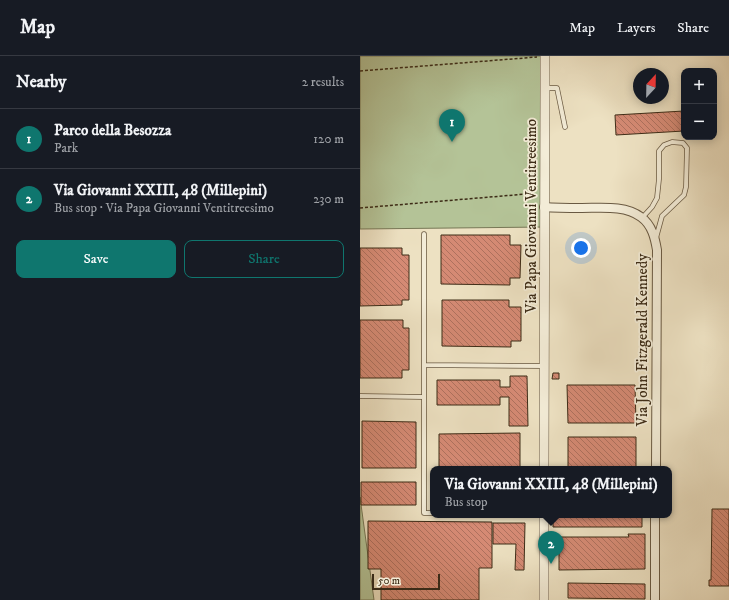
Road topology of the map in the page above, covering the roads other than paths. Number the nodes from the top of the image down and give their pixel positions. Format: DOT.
graph roads {
  1 [pos="545,56"];
  2 [pos="545,88"];
  3 [pos="565,127"];
  4 [pos="544,207"];
  5 [pos="642,218"];
  6 [pos="424,234"];
  7 [pos="655,240"];
  8 [pos="424,364"];
  9 [pos="544,366"];
  10 [pos="360,396"];
  11 [pos="424,397"];
  12 [pos="544,466"];
  13 [pos="656,466"];
  14 [pos="430,513"];
  15 [pos="544,518"];
  16 [pos="655,518"];
  17 [pos="544,600"];
  18 [pos="655,600"];
  1 -- 2 [label="street, Via Papa Giovanni Ventitreesimo"];
  2 -- 3 [label="lane"];
  2 -- 4 [label="street, Via Papa Giovanni Ventitreesimo"];
  4 -- 5 [label="street"];
  4 -- 9 [label="street, Via Papa Giovanni Ventitreesimo"];
  5 -- 7 [label="street, Via John Fitzgerald Kennedy"];
  5 -- 7 [label="lane"];
  6 -- 8 [label="lane"];
  7 -- 13 [label="street, Via John Fitzgerald Kennedy"];
  8 -- 9 [label="lane"];
  8 -- 11 [label="lane"];
  9 -- 12 [label="street, Via Papa Giovanni Ventitreesimo"];
  10 -- 11 [label="lane"];
  11 -- 14 [label="lane"];
  15 -- 17 [label="street"];
  16 -- 18 [label="street"];
}
